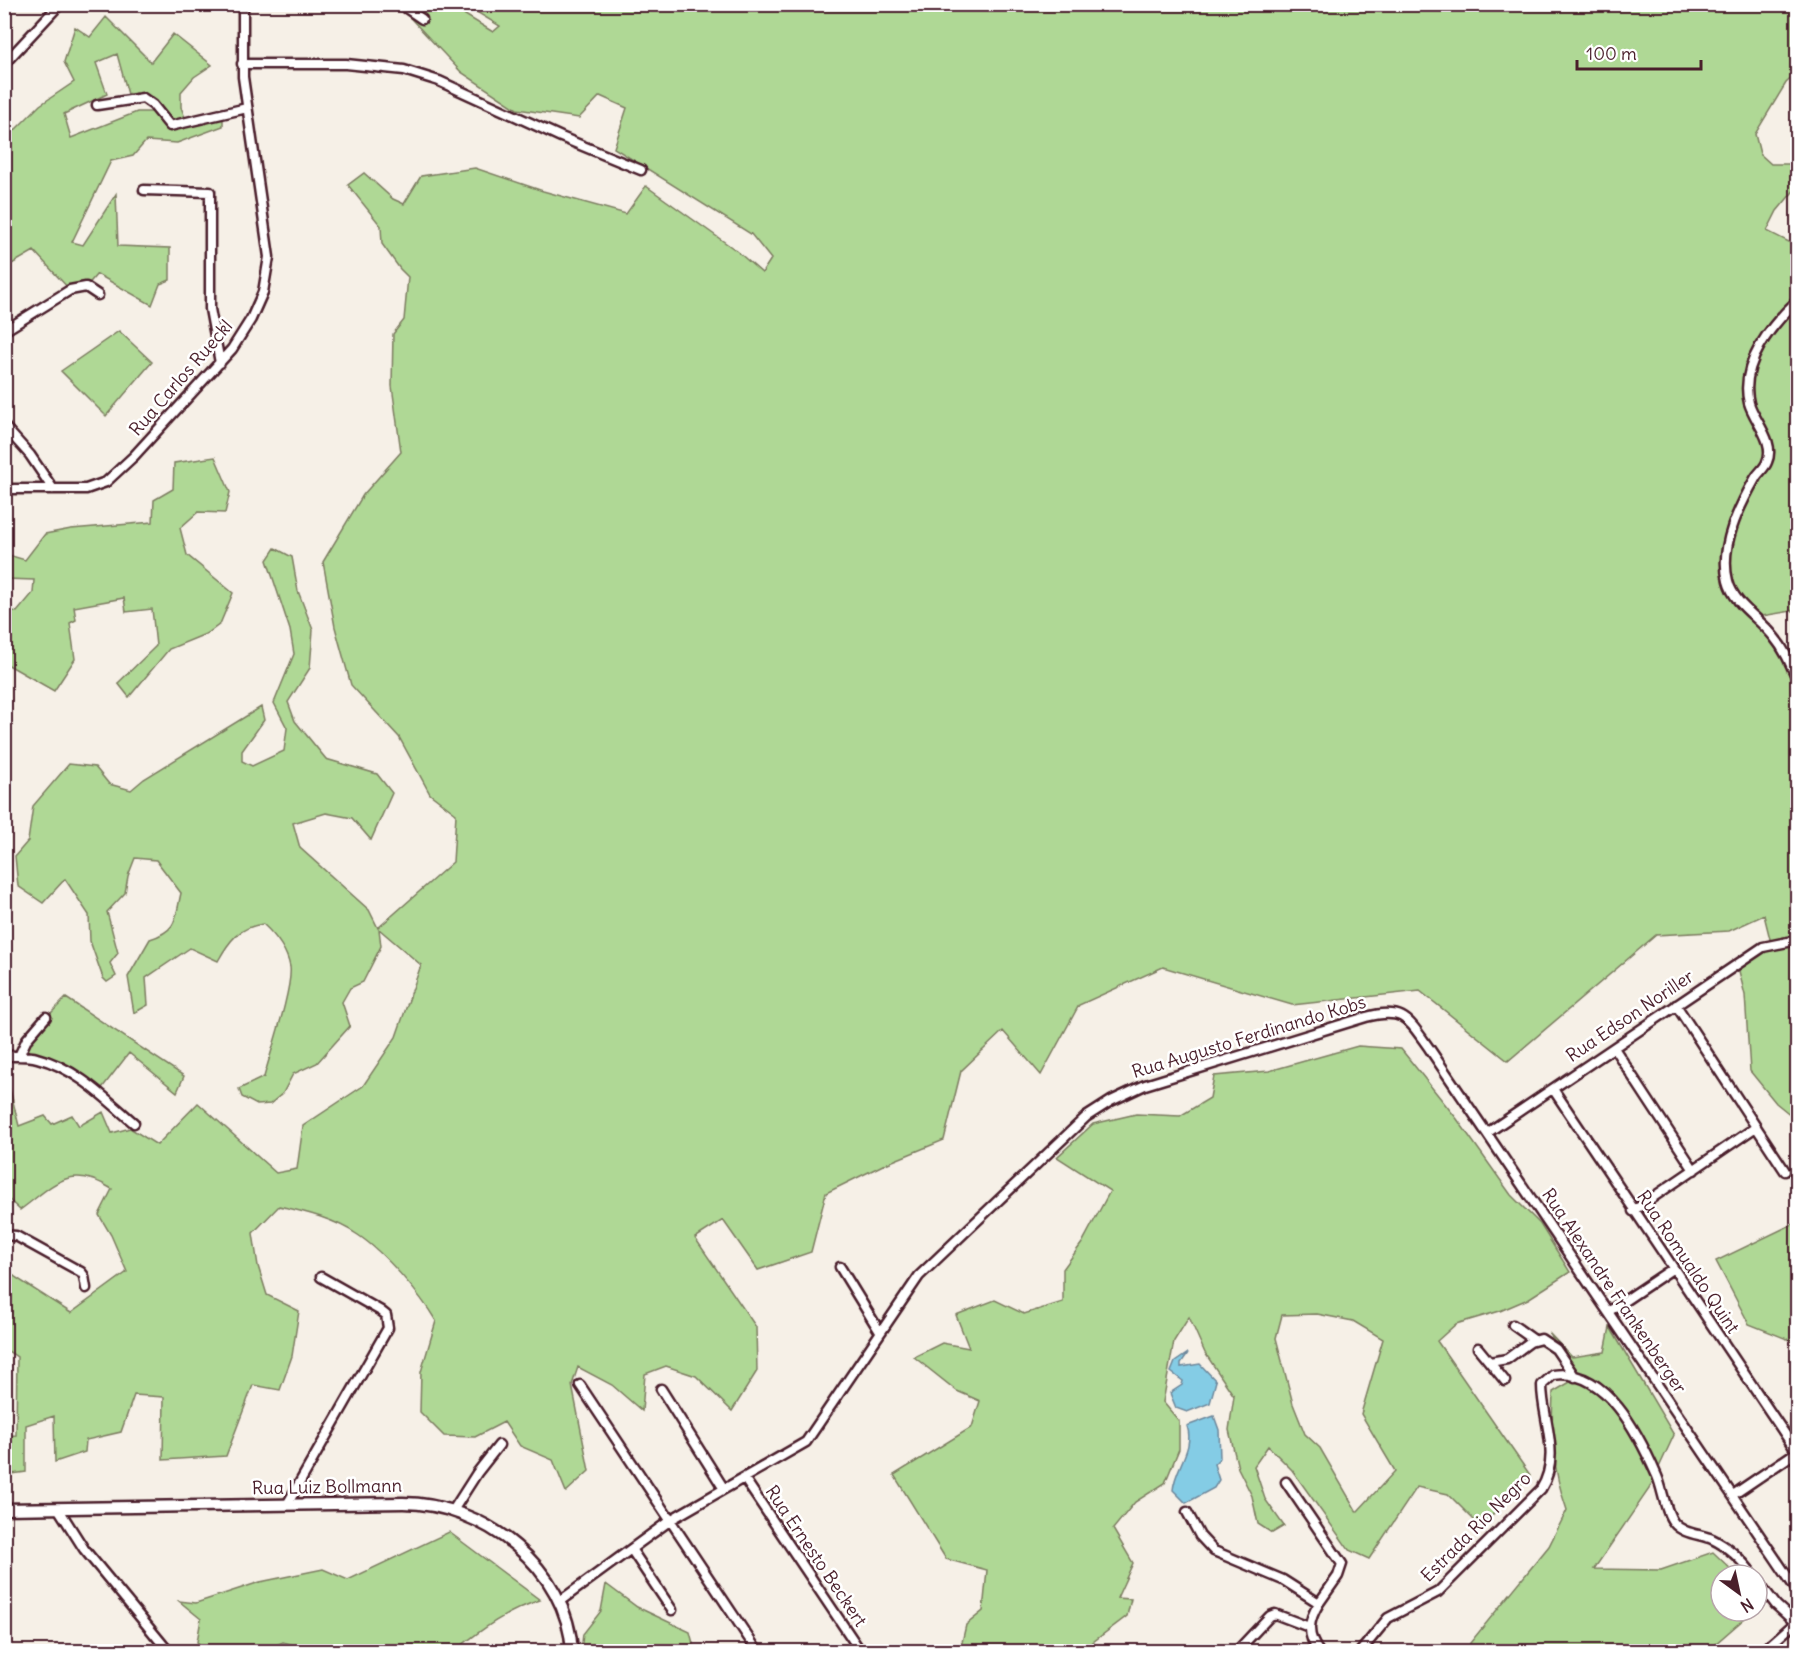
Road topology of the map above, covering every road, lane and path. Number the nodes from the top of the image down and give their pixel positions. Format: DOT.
graph roads {
  1 [pos="60,4"];
  2 [pos="243,4"];
  3 [pos="400,4"];
  4 [pos="422,19"];
  5 [pos="4,64"];
  6 [pos="242,64"];
  7 [pos="97,105"];
  8 [pos="247,108"];
  9 [pos="642,170"];
  10 [pos="144,190"];
  11 [pos="98,295"];
  12 [pos="1797,300"];
  13 [pos="4,331"];
  14 [pos="220,363"];
  15 [pos="4,426"];
  16 [pos="4,489"];
  17 [pos="53,489"];
  18 [pos="1797,681"];
  19 [pos="1797,939"];
  20 [pos="1676,1005"];
  21 [pos="1398,1014"];
  22 [pos="46,1017"];
  23 [pos="1614,1048"];
  24 [pos="4,1055"];
  25 [pos="19,1056"];
  26 [pos="1553,1089"];
  27 [pos="134,1124"];
  28 [pos="1756,1127"];
  29 [pos="1487,1133"];
  30 [pos="1694,1170"];
  31 [pos="1785,1171"];
  32 [pos="1633,1211"];
  33 [pos="4,1235"];
  34 [pos="840,1268"];
  35 [pos="1672,1269"];
  36 [pos="321,1277"];
  37 [pos="86,1288"];
  38 [pos="1608,1312"];
  39 [pos="1514,1325"];
  40 [pos="880,1332"];
  41 [pos="1534,1340"];
  42 [pos="1478,1348"];
  43 [pos="1490,1362"];
  44 [pos="1575,1377"];
  45 [pos="1505,1381"];
  46 [pos="580,1385"];
  47 [pos="661,1389"];
  48 [pos="499,1445"];
  49 [pos="1797,1452"];
  50 [pos="744,1478"];
  51 [pos="1286,1482"];
  52 [pos="724,1489"];
  53 [pos="1733,1495"];
  54 [pos="288,1503"];
  55 [pos="58,1508"];
  56 [pos="4,1509"];
  57 [pos="454,1509"];
  58 [pos="1186,1512"];
  59 [pos="672,1519"];
  60 [pos="631,1549"];
  61 [pos="1743,1563"];
  62 [pos="1797,1592"];
  63 [pos="1769,1594"];
  64 [pos="560,1601"];
  65 [pos="1319,1603"];
  66 [pos="672,1610"];
  67 [pos="1796,1624"];
  68 [pos="1309,1627"];
  69 [pos="169,1652"];
  70 [pos="572,1652"];
  71 [pos="758,1652"];
  72 [pos="861,1652"];
  73 [pos="1236,1652"];
  74 [pos="1319,1652"];
  75 [pos="1360,1652"];
  76 [pos="1762,1652"];
  1 -- 5 [label="street"];
  2 -- 6 [label="street, Rua Carlos Rueckl"];
  3 -- 4 [label="street"];
  6 -- 8 [label="street, Rua Carlos Rueckl"];
  6 -- 9 [label="street"];
  7 -- 8 [label="street"];
  8 -- 14 [label="street, Rua Carlos Rueckl"];
  10 -- 14 [label="street"];
  11 -- 13 [label="street"];
  12 -- 18 [label="street"];
  14 -- 17 [label="street, Rua Carlos Rueckl"];
  15 -- 17 [label="street"];
  16 -- 17 [label="street, Rua Carlos Rueckl"];
  19 -- 20 [label="street, Rua Edson Noriller"];
  20 -- 23 [label="street, Rua Edson Noriller"];
  20 -- 28 [label="street"];
  21 -- 29 [label="street, Rua Alexandre Frankenberger"];
  21 -- 40 [label="street, Rua Augusto Ferdinando Kobs"];
  22 -- 25 [label="street"];
  23 -- 26 [label="street, Rua Edson Noriller"];
  23 -- 30 [label="street"];
  24 -- 25 [label="street"];
  25 -- 27 [label="street"];
  26 -- 29 [label="street, Rua Edson Noriller"];
  26 -- 32 [label="street, Rua Romualdo Quint"];
  28 -- 30 [label="street"];
  28 -- 31 [label="street"];
  29 -- 38 [label="street, Rua Alexandre Frankenberger"];
  30 -- 32 [label="street"];
  32 -- 35 [label="street, Rua Romualdo Quint"];
  33 -- 37 [label="street"];
  34 -- 40 [label="street"];
  35 -- 38 [label="street"];
  35 -- 49 [label="street, Rua Romualdo Quint"];
  36 -- 54 [label="street"];
  38 -- 53 [label="street, Rua Alexandre Frankenberger"];
  39 -- 41 [label="street"];
  40 -- 50 [label="street, Rua Augusto Ferdinando Kobs"];
  41 -- 43 [label="street"];
  41 -- 44 [label="street"];
  42 -- 43 [label="street"];
  43 -- 45 [label="street"];
  44 -- 61 [label="street"];
  44 -- 75 [label="street, Estrada Rio Negro"];
  46 -- 59 [label="street"];
  47 -- 52 [label="street"];
  48 -- 57 [label="street"];
  49 -- 53 [label="street"];
  50 -- 52 [label="street, Rua Augusto Ferdinando Kobs"];
  50 -- 72 [label="street, Rua Ernesto Beckert"];
  51 -- 65 [label="street"];
  52 -- 59 [label="street, Rua Augusto Ferdinando Kobs"];
  53 -- 62 [label="street, Rua Alexandre Frankenberger"];
  54 -- 55 [label="main road, Rua Luiz Bollmann"];
  54 -- 57 [label="main road, Rua Luiz Bollmann"];
  55 -- 56 [label="main road, Rua Luiz Bollmann"];
  55 -- 69 [label="street"];
  57 -- 64 [label="main road, Rua Luiz Bollmann"];
  58 -- 65 [label="street"];
  59 -- 60 [label="street, Rua Augusto Ferdinando Kobs"];
  59 -- 71 [label="street"];
  60 -- 64 [label="street, Rua Augusto Ferdinando Kobs"];
  60 -- 66 [label="street"];
  63 -- 67 [label="street"];
  64 -- 70 [label="main road, Rua Luiz Bollmann"];
  65 -- 68 [label="street"];
  67 -- 76 [label="street"];
  68 -- 73 [label="street"];
  68 -- 74 [label="street"];
}
